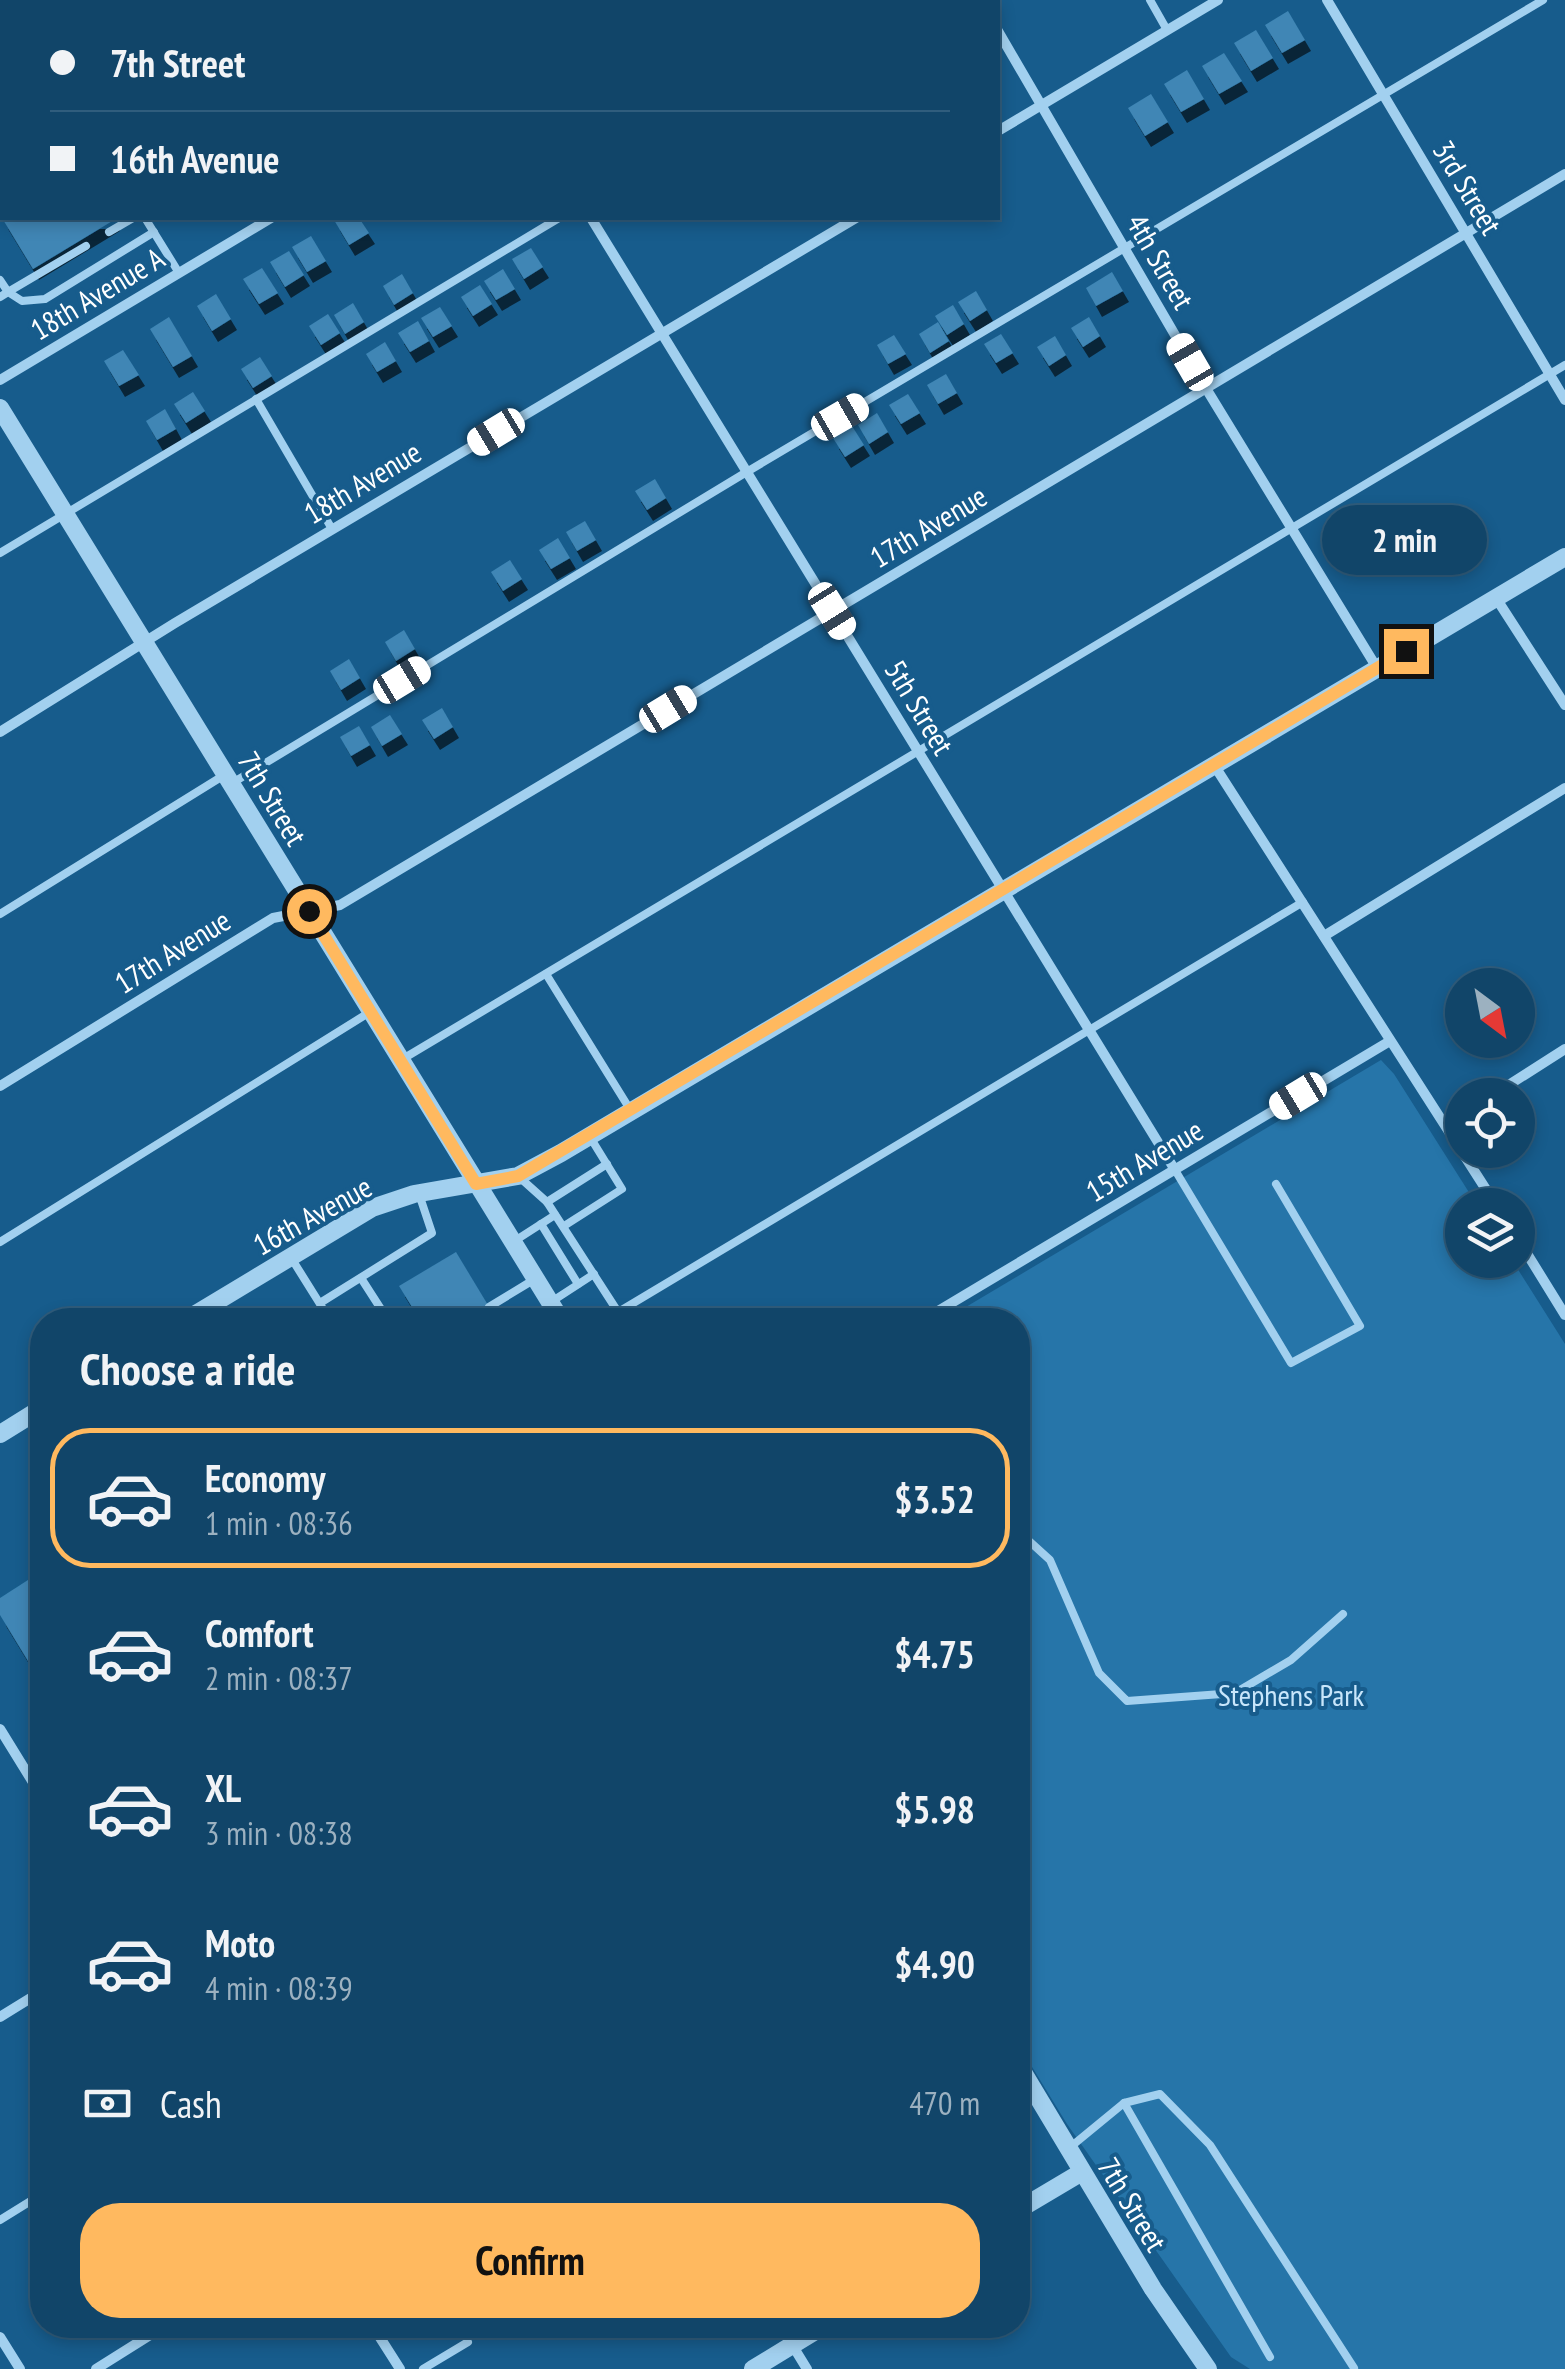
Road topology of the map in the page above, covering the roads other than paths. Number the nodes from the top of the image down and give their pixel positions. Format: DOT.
graph roads {
  1 [pos="1150,0"];
  2 [pos="1218,0"];
  3 [pos="1328,0"];
  4 [pos="1544,0"];
  5 [pos="1168,30"];
  6 [pos="1000,34"];
  7 [pos="1383,94"];
  8 [pos="1041,104"];
  9 [pos="1000,131"];
  10 [pos="1565,174"];
  11 [pos="130,220"];
  12 [pos="146,220"];
  13 [pos="269,220"];
  14 [pos="556,220"];
  15 [pos="592,220"];
  16 [pos="853,220"];
  17 [pos="110,232"];
  18 [pos="154,232"];
  19 [pos="1466,233"];
  20 [pos="86,246"];
  21 [pos="1125,250"];
  22 [pos="178,273"];
  23 [pos="0,280"];
  24 [pos="4,295"];
  25 [pos="661,334"];
  26 [pos="1565,365"];
  27 [pos="1549,374"];
  28 [pos="0,380"];
  29 [pos="1206,390"];
  30 [pos="256,399"];
  31 [pos="1565,400"];
  32 [pos="0,408"];
  33 [pos="745,473"];
  34 [pos="66,513"];
  35 [pos="1290,528"];
  36 [pos="332,530"];
  37 [pos="0,553"];
  38 [pos="1565,557"];
  39 [pos="1496,598"];
  40 [pos="832,611"];
  41 [pos="146,642"];
  42 [pos="1376,668"];
  43 [pos="1565,705"];
  44 [pos="0,732"];
  45 [pos="918,752"];
  46 [pos="1214,765"];
  47 [pos="229,779"];
  48 [pos="1565,788"];
  49 [pos="1002,889"];
  50 [pos="1302,902"];
  51 [pos="309,911"];
  52 [pos="0,914"];
  53 [pos="1324,936"];
  54 [pos="546,974"];
  55 [pos="370,1012"];
  56 [pos="1089,1030"];
  57 [pos="1390,1041"];
  58 [pos="1565,1049"];
  59 [pos="400,1061"];
  60 [pos="1520,1078"];
  61 [pos="0,1086"];
  62 [pos="631,1112"];
  63 [pos="1445,1124"];
  64 [pos="590,1136"];
  65 [pos="607,1164"];
  66 [pos="1175,1170"];
  67 [pos="518,1176"];
  68 [pos="476,1184"];
  69 [pos="1276,1184"];
  70 [pos="419,1194"];
  71 [pos="547,1202"];
  72 [pos="555,1215"];
  73 [pos="541,1224"];
  74 [pos="564,1226"];
  75 [pos="0,1242"];
  76 [pos="512,1242"];
  77 [pos="290,1256"];
  78 [pos="1535,1266"];
  79 [pos="594,1274"];
  80 [pos="361,1278"];
  81 [pos="535,1279"];
  82 [pos="578,1284"];
  83 [pos="320,1303"];
  84 [pos="490,1307"];
  85 [pos="206,1308"];
  86 [pos="323,1308"];
  87 [pos="380,1308"];
  88 [pos="549,1308"];
  89 [pos="557,1308"];
  90 [pos="615,1308"];
  91 [pos="625,1308"];
  92 [pos="943,1308"];
  93 [pos="1565,1314"];
  94 [pos="30,1415"];
  95 [pos="0,1434"];
  96 [pos="1030,1542"];
  97 [pos="1343,1614"];
  98 [pos="0,1729"];
  99 [pos="30,1778"];
  100 [pos="30,1998"];
  101 [pos="0,2017"];
  102 [pos="1030,2084"];
  103 [pos="1124,2103"];
  104 [pos="1068,2149"];
  105 [pos="1082,2172"];
  106 [pos="30,2201"];
  107 [pos="1030,2203"];
  108 [pos="0,2220"];
  109 [pos="0,2337"];
  110 [pos="145,2338"];
  111 [pos="380,2338"];
  112 [pos="788,2338"];
  113 [pos="802,2338"];
  114 [pos="468,2342"];
  115 [pos="792,2344"];
  116 [pos="1270,2357"];
  117 [pos="1354,2368"];
  118 [pos="20,2369"];
  119 [pos="96,2369"];
  120 [pos="400,2369"];
  121 [pos="423,2369"];
  122 [pos="753,2369"];
  123 [pos="807,2369"];
  124 [pos="1208,2369"];
  1 -- 5 [label="lane"];
  2 -- 5 [label="street"];
  3 -- 7 [label="street, 3rd Street"];
  4 -- 7 [label="lane"];
  5 -- 8 [label="street"];
  6 -- 8 [label="street, 4th Street"];
  7 -- 19 [label="street, 3rd Street"];
  7 -- 21 [label="lane"];
  8 -- 9 [label="street"];
  8 -- 21 [label="street, 4th Street"];
  10 -- 19 [label="street, 17th Avenue"];
  11 -- 17 [label="lane"];
  12 -- 18 [label="lane"];
  13 -- 22 [label="street, 18th Avenue A"];
  14 -- 30 [label="lane"];
  15 -- 25 [label="street, 5th Street"];
  16 -- 25 [label="street, 18th Avenue"];
  18 -- 22 [label="lane"];
  18 -- 24 [label="lane"];
  19 -- 27 [label="street, 3rd Street"];
  19 -- 29 [label="street, 17th Avenue"];
  20 -- 24 [label="lane"];
  21 -- 29 [label="street, 4th Street"];
  21 -- 33 [label="lane"];
  22 -- 28 [label="street, 18th Avenue A"];
  23 -- 24 [label="lane"];
  25 -- 33 [label="street, 5th Street"];
  25 -- 36 [label="street, 18th Avenue"];
  26 -- 27 [label="lane"];
  27 -- 31 [label="street, 3rd Street"];
  27 -- 35 [label="lane"];
  29 -- 35 [label="street, 4th Street"];
  29 -- 40 [label="street, 17th Avenue"];
  30 -- 34 [label="lane"];
  30 -- 36 [label="lane"];
  32 -- 34 [label="street, 7th Street"];
  33 -- 40 [label="street, 5th Street"];
  33 -- 47 [label="lane"];
  34 -- 37 [label="lane"];
  34 -- 41 [label="street, 7th Street"];
  35 -- 42 [label="street, 4th Street"];
  35 -- 45 [label="lane"];
  36 -- 41 [label="street, 18th Avenue"];
  38 -- 39 [label="street, 16th Avenue"];
  39 -- 42 [label="street, 16th Avenue"];
  39 -- 43 [label="street"];
  40 -- 45 [label="street, 5th Street"];
  40 -- 51 [label="street, 17th Avenue"];
  41 -- 44 [label="street, 18th Avenue"];
  41 -- 47 [label="street, 7th Street"];
  42 -- 46 [label="street, 16th Avenue"];
  45 -- 49 [label="street, 5th Street"];
  45 -- 54 [label="lane"];
  46 -- 49 [label="street, 16th Avenue"];
  46 -- 50 [label="street"];
  47 -- 51 [label="street, 7th Street"];
  47 -- 52 [label="lane"];
  48 -- 53 [label="street"];
  49 -- 56 [label="street, 5th Street"];
  49 -- 62 [label="street, 16th Avenue"];
  50 -- 53 [label="street"];
  50 -- 56 [label="lane"];
  51 -- 55 [label="street, 7th Street"];
  51 -- 61 [label="street, 17th Avenue"];
  53 -- 57 [label="street"];
  54 -- 59 [label="lane"];
  54 -- 62 [label="lane"];
  55 -- 59 [label="street, 7th Street"];
  55 -- 75 [label="lane"];
  56 -- 66 [label="street, 5th Street"];
  56 -- 91 [label="lane"];
  57 -- 63 [label="street"];
  57 -- 66 [label="street, 15th Avenue"];
  58 -- 60 [label="street"];
  59 -- 68 [label="street, 7th Street"];
  62 -- 64 [label="street, 16th Avenue"];
  64 -- 65 [label="lane"];
  64 -- 67 [label="street, 16th Avenue"];
  65 -- 71 [label="lane"];
  65 -- 74 [label="lane"];
  66 -- 69 [label="lane"];
  66 -- 92 [label="street, 15th Avenue"];
  67 -- 68 [label="street, 16th Avenue"];
  67 -- 71 [label="lane"];
  68 -- 70 [label="street, 16th Avenue"];
  68 -- 76 [label="street, 7th Street"];
  70 -- 77 [label="street, 16th Avenue"];
  70 -- 80 [label="lane"];
  71 -- 72 [label="lane"];
  72 -- 73 [label="lane"];
  72 -- 74 [label="lane"];
  73 -- 76 [label="lane"];
  73 -- 82 [label="lane"];
  74 -- 79 [label="lane"];
  76 -- 81 [label="street, 7th Street"];
  77 -- 83 [label="lane"];
  77 -- 85 [label="street, 16th Avenue"];
  78 -- 93 [label="street"];
  79 -- 82 [label="lane"];
  79 -- 90 [label="lane"];
  80 -- 83 [label="lane"];
  80 -- 87 [label="lane"];
  81 -- 84 [label="lane"];
  81 -- 88 [label="street, 7th Street"];
  82 -- 89 [label="lane"];
  83 -- 86 [label="lane"];
  94 -- 95 [label="street"];
  96 -- 97 [label="lane"];
  98 -- 99 [label="street"];
  100 -- 101 [label="street"];
  102 -- 104 [label="street, 7th Street"];
  103 -- 104 [label="lane"];
  103 -- 116 [label="lane"];
  103 -- 117 [label="lane"];
  104 -- 105 [label="street, 7th Street"];
  105 -- 107 [label="street"];
  105 -- 124 [label="street, 7th Street"];
  106 -- 108 [label="lane"];
  109 -- 118 [label="street"];
  110 -- 119 [label="street"];
  111 -- 120 [label="street"];
  112 -- 115 [label="street"];
  113 -- 115 [label="street"];
  114 -- 121 [label="lane"];
  115 -- 122 [label="street"];
  115 -- 123 [label="street"];
}
